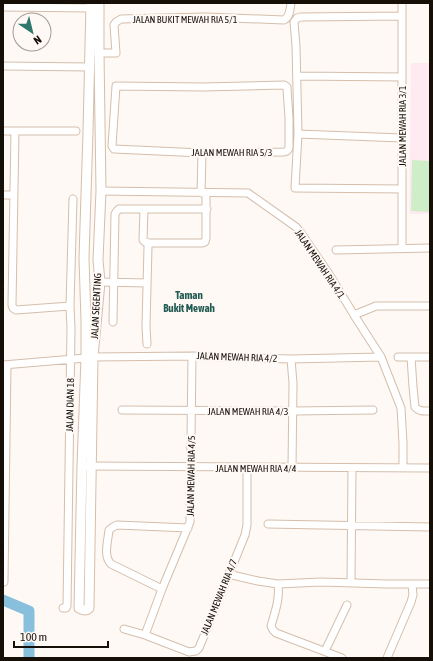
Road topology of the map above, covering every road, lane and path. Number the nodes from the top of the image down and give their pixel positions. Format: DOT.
graph roads {
  1 [pos="99,3"];
  2 [pos="291,3"];
  3 [pos="402,3"];
  4 [pos="74,6"];
  5 [pos="91,6"];
  6 [pos="3,7"];
  7 [pos="402,16"];
  8 [pos="99,53"];
  9 [pos="3,66"];
  10 [pos="89,67"];
  11 [pos="296,76"];
  12 [pos="402,76"];
  13 [pos="3,131"];
  14 [pos="15,131"];
  15 [pos="76,132"];
  16 [pos="298,134"];
  17 [pos="402,138"];
  18 [pos="202,153"];
  19 [pos="402,189"];
  20 [pos="101,190"];
  21 [pos="204,193"];
  22 [pos="3,195"];
  23 [pos="14,195"];
  24 [pos="73,200"];
  25 [pos="144,209"];
  26 [pos="206,209"];
  27 [pos="85,221"];
  28 [pos="100,222"];
  29 [pos="149,243"];
  30 [pos="402,248"];
  31 [pos="430,248"];
  32 [pos="336,250"];
  33 [pos="98,260"];
  34 [pos="84,263"];
  35 [pos="100,282"];
  36 [pos="114,282"];
  37 [pos="147,283"];
  38 [pos="70,306"];
  39 [pos="430,306"];
  40 [pos="354,315"];
  41 [pos="113,322"];
  42 [pos="147,344"];
  43 [pos="192,356"];
  44 [pos="89,357"];
  45 [pos="381,357"];
  46 [pos="398,357"];
  47 [pos="411,357"];
  48 [pos="430,357"];
  49 [pos="291,359"];
  50 [pos="70,360"];
  51 [pos="5,365"];
  52 [pos="122,410"];
  53 [pos="192,410"];
  54 [pos="373,410"];
  55 [pos="293,411"];
  56 [pos="430,411"];
  57 [pos="5,424"];
  58 [pos="82,466"];
  59 [pos="92,466"];
  60 [pos="191,467"];
  61 [pos="247,467"];
  62 [pos="292,468"];
  63 [pos="352,468"];
  64 [pos="403,468"];
  65 [pos="430,468"];
  66 [pos="4,481"];
  67 [pos="268,524"];
  68 [pos="351,525"];
  69 [pos="430,527"];
  70 [pos="188,528"];
  71 [pos="228,574"];
  72 [pos="4,582"];
  73 [pos="351,582"];
  74 [pos="278,584"];
  75 [pos="412,584"];
  76 [pos="430,584"];
  77 [pos="162,589"];
  78 [pos="347,605"];
  79 [pos="63,608"];
  80 [pos="124,629"];
  81 [pos="145,635"];
  82 [pos="325,651"];
  83 [pos="342,658"];
  84 [pos="387,658"];
  1 -- 8 [label="street, JALAN SEGENTING"];
  2 -- 8 [label="street, JALAN BUKIT MEWAH RIA 5/1"];
  3 -- 7 [label="street, JALAN MEWAH RIA 3/1"];
  4 -- 5 [label="street"];
  4 -- 6 [label="street"];
  5 -- 10 [label="street, JALAN SEGENTING"];
  7 -- 11 [label="street"];
  7 -- 12 [label="street, JALAN MEWAH RIA 3/1"];
  8 -- 20 [label="street, JALAN SEGENTING"];
  9 -- 10 [label="street"];
  10 -- 27 [label="street, JALAN SEGENTING"];
  11 -- 12 [label="street"];
  11 -- 16 [label="street"];
  12 -- 17 [label="street, JALAN MEWAH RIA 3/1"];
  13 -- 14 [label="street"];
  14 -- 15 [label="street"];
  14 -- 23 [label="street"];
  16 -- 17 [label="street"];
  16 -- 19 [label="street"];
  17 -- 19 [label="street, JALAN MEWAH RIA 3/1"];
  18 -- 18 [label="street, JALAN MEWAH RIA 5/3"];
  18 -- 21 [label="street"];
  19 -- 30 [label="street, JALAN MEWAH RIA 3/1"];
  20 -- 21 [label="street, JALAN MEWAH RIA 4/1"];
  20 -- 28 [label="street, JALAN SEGENTING"];
  21 -- 26 [label="street"];
  21 -- 40 [label="street, JALAN MEWAH RIA 4/1"];
  22 -- 23 [label="street"];
  23 -- 38 [label="street"];
  24 -- 38 [label="street, JALAN DIAN 18"];
  25 -- 26 [label="street"];
  25 -- 29 [label="street"];
  25 -- 36 [label="street"];
  26 -- 29 [label="street"];
  27 -- 28 [label="street"];
  27 -- 34 [label="street, JALAN SEGENTING"];
  28 -- 33 [label="street, JALAN SEGENTING"];
  29 -- 37 [label="street"];
  30 -- 31 [label="street"];
  30 -- 32 [label="street"];
  33 -- 34 [label="street"];
  33 -- 35 [label="street, JALAN SEGENTING"];
  34 -- 44 [label="street, JALAN SEGENTING"];
  35 -- 36 [label="street"];
  35 -- 44 [label="street, JALAN SEGENTING"];
  36 -- 37 [label="street"];
  36 -- 41 [label="street"];
  37 -- 42 [label="street"];
  38 -- 50 [label="street, JALAN DIAN 18"];
  39 -- 40 [label="street"];
  40 -- 45 [label="street, JALAN MEWAH RIA 4/1"];
  43 -- 44 [label="street, JALAN MEWAH RIA 4/2"];
  43 -- 49 [label="street, JALAN MEWAH RIA 4/2"];
  43 -- 53 [label="street, JALAN MEWAH RIA 4/5"];
  44 -- 50 [label="street, JALAN MEWAH RIA 4/2"];
  44 -- 58 [label="street, JALAN SEGENTING"];
  44 -- 59 [label="street, JALAN SEGENTING"];
  45 -- 49 [label="street, JALAN MEWAH RIA 4/2"];
  45 -- 64 [label="street, JALAN MEWAH RIA 4/1"];
  46 -- 47 [label="street"];
  47 -- 48 [label="street"];
  47 -- 56 [label="street"];
  49 -- 55 [label="street"];
  50 -- 51 [label="street, JALAN MEWAH RIA 4/2"];
  50 -- 79 [label="street, JALAN DIAN 18"];
  51 -- 57 [label="street"];
  52 -- 53 [label="street, JALAN MEWAH RIA 4/3"];
  53 -- 55 [label="street, JALAN MEWAH RIA 4/3"];
  53 -- 60 [label="street, JALAN MEWAH RIA 4/5"];
  54 -- 55 [label="street, JALAN MEWAH RIA 4/3"];
  55 -- 62 [label="street"];
  57 -- 66 [label="street"];
  58 -- 59 [label="street, JALAN MEWAH RIA 4/4"];
  58 -- 59 [label="street, JALAN SEGENTING"];
  59 -- 60 [label="street, JALAN MEWAH RIA 4/4"];
  60 -- 61 [label="street, JALAN MEWAH RIA 4/4"];
  60 -- 70 [label="street, JALAN MEWAH RIA 4/5"];
  61 -- 62 [label="street, JALAN MEWAH RIA 4/4"];
  61 -- 71 [label="street, JALAN MEWAH RIA 4/7"];
  62 -- 63 [label="street, JALAN MEWAH RIA 4/4"];
  63 -- 64 [label="street, JALAN MEWAH RIA 4/4"];
  63 -- 68 [label="street"];
  64 -- 65 [label="street, JALAN MEWAH RIA 4/4"];
  66 -- 72 [label="street"];
  67 -- 68 [label="street"];
  68 -- 69 [label="street"];
  68 -- 73 [label="street"];
  70 -- 77 [label="street, JALAN MEWAH RIA 4/5"];
  70 -- 77 [label="street"];
  71 -- 74 [label="street"];
  71 -- 81 [label="street, JALAN MEWAH RIA 4/7"];
  73 -- 74 [label="street"];
  73 -- 75 [label="street"];
  74 -- 82 [label="street"];
  75 -- 76 [label="street"];
  75 -- 84 [label="street"];
  77 -- 81 [label="street, JALAN MEWAH RIA 4/5"];
  78 -- 82 [label="street"];
  80 -- 81 [label="street, JALAN MEWAH RIA 4/7"];
  82 -- 83 [label="street"];
}
